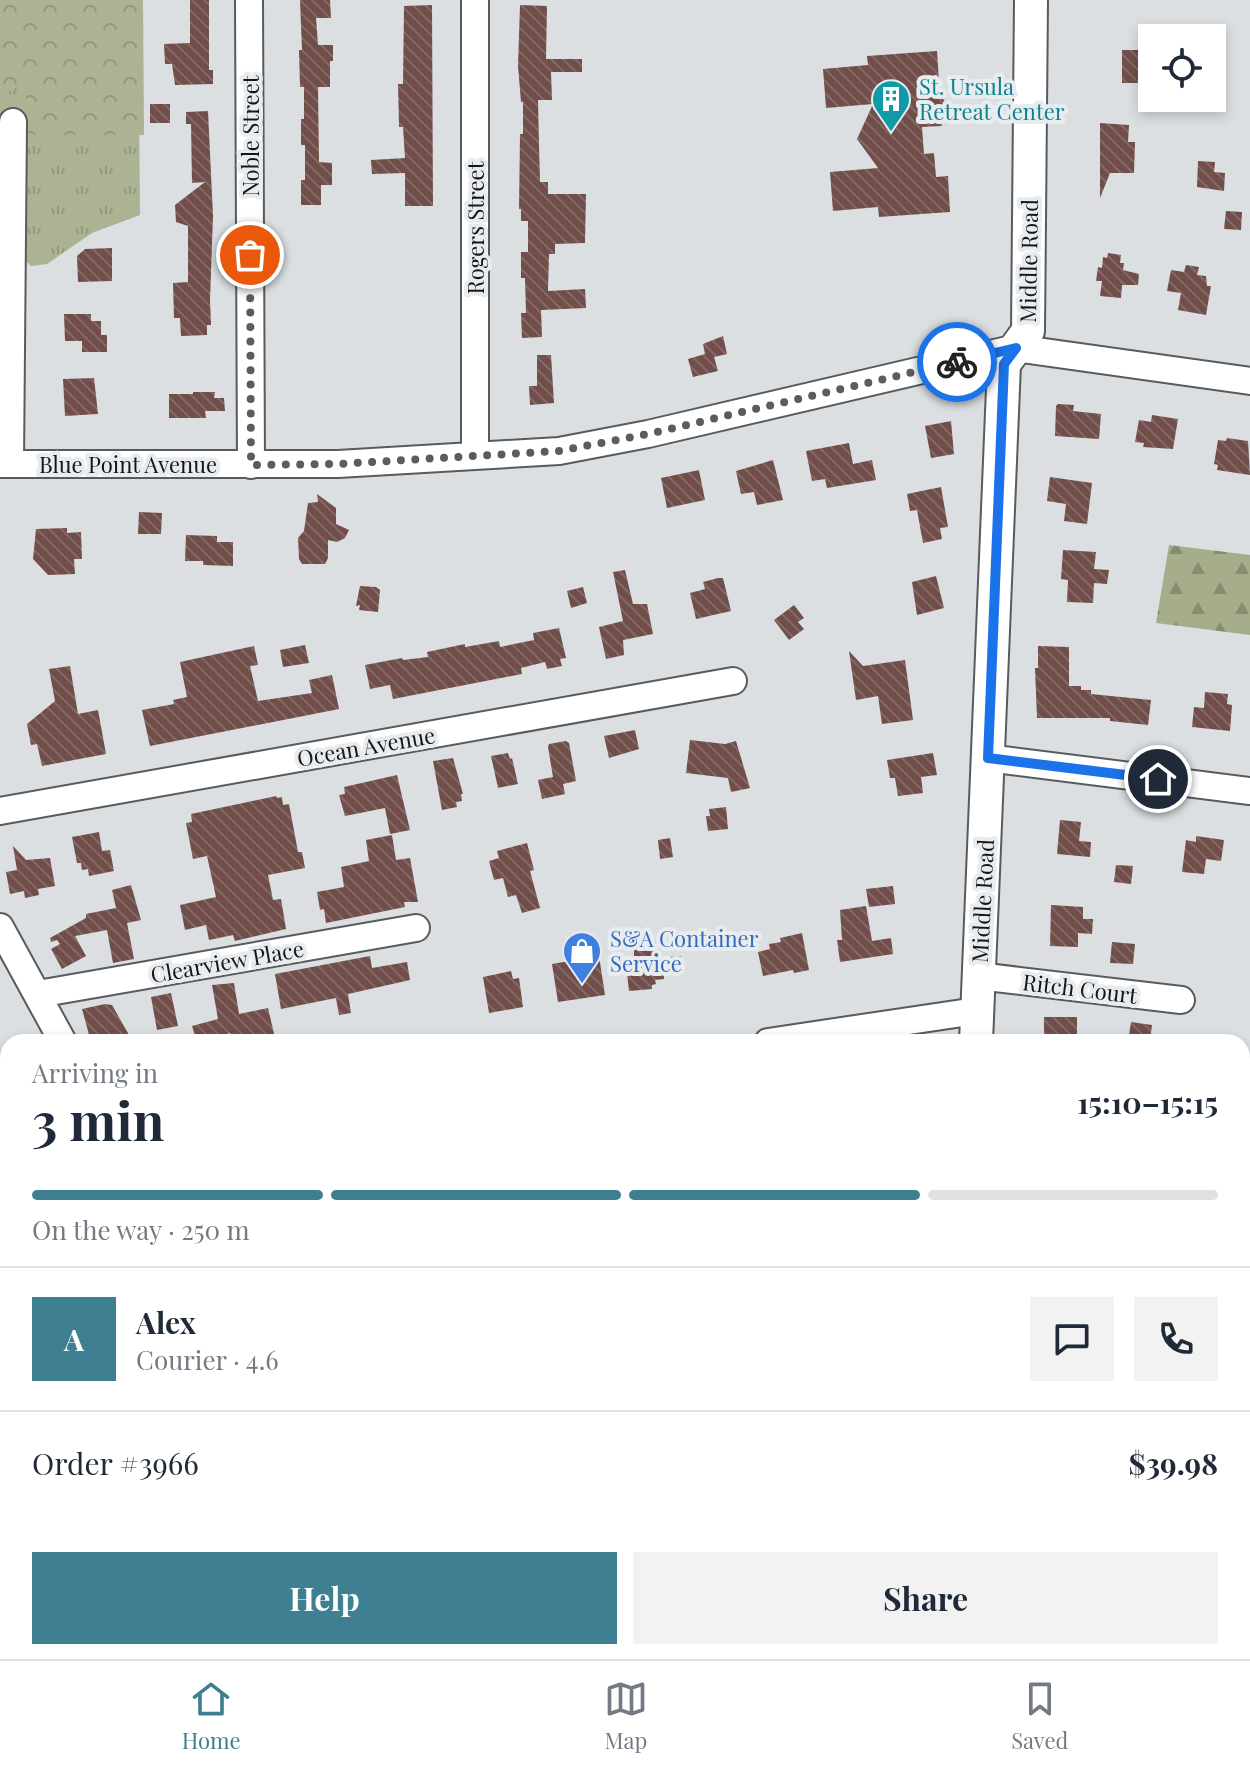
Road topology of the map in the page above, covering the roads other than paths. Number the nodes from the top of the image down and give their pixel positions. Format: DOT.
graph roads {
  1 [pos="249,0"];
  2 [pos="475,0"];
  3 [pos="1031,0"];
  4 [pos="13,122"];
  5 [pos="1016,348"];
  6 [pos="1250,381"];
  7 [pos="475,456"];
  8 [pos="5,464"];
  9 [pos="251,465"];
  10 [pos="733,681"];
  11 [pos="988,758"];
  12 [pos="1250,791"];
  13 [pos="0,811"];
  14 [pos="0,927"];
  15 [pos="416,928"];
  16 [pos="978,976"];
  17 [pos="38,994"];
  18 [pos="1181,1000"];
  19 [pos="976,1026"];
  20 [pos="59,1034"];
  21 [pos="872,1034"];
  1 -- 9 [label="street, Noble Street"];
  2 -- 7 [label="street, Rogers Street"];
  3 -- 5 [label="main road, Middle Road"];
  4 -- 8 [label="street"];
  5 -- 6 [label="street, Blue Point Avenue"];
  5 -- 7 [label="street, Blue Point Avenue"];
  5 -- 11 [label="main road, Middle Road"];
  7 -- 9 [label="street, Blue Point Avenue"];
  8 -- 9 [label="street, Blue Point Avenue"];
  10 -- 13 [label="street, Ocean Avenue"];
  11 -- 12 [label="street"];
  11 -- 16 [label="main road, Middle Road"];
  14 -- 17 [label="street"];
  15 -- 17 [label="street, Clearview Place"];
  16 -- 18 [label="street, Ritch Court"];
  16 -- 19 [label="main road, Middle Road"];
  17 -- 20 [label="street"];
  19 -- 21 [label="street"];
}
